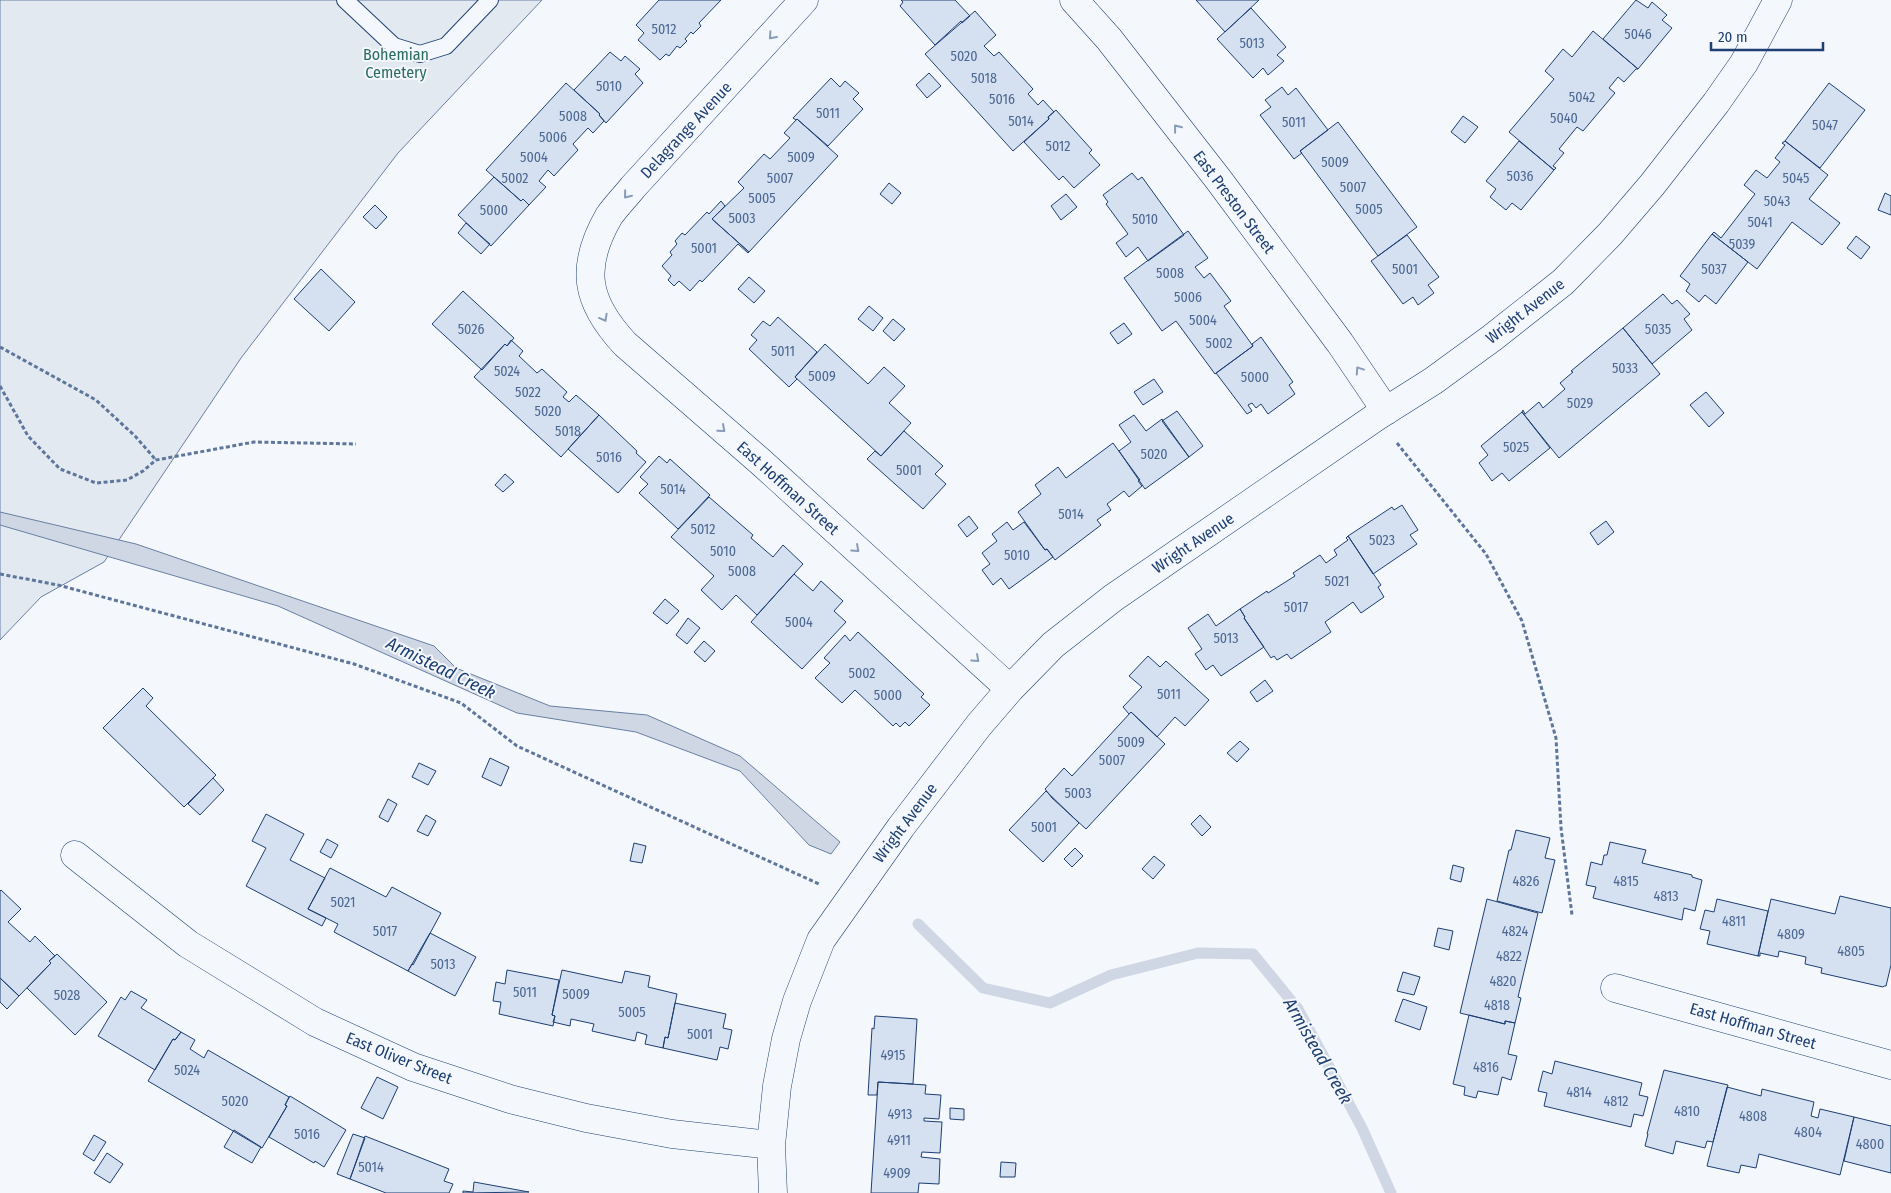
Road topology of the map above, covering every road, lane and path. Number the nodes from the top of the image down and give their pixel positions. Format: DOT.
graph roads {
  1 [pos="346,0"];
  2 [pos="490,0"];
  3 [pos="804,0"];
  4 [pos="1074,0"];
  5 [pos="1768,4"];
  6 [pos="590,272"];
  7 [pos="0,347"];
  8 [pos="0,386"];
  9 [pos="1381,414"];
  10 [pos="356,444"];
  11 [pos="156,460"];
  12 [pos="0,574"];
  13 [pos="1010,689"];
  14 [pos="75,855"];
  15 [pos="850,898"];
  16 [pos="1572,914"];
  17 [pos="1615,988"];
  18 [pos="1891,1065"];
  19 [pos="771,1145"];
  20 [pos="773,1193"];
  1 -- 2 [label="lane"];
  3 -- 6 [label="street, Delagrange Avenue, one-way"];
  9 -- 4 [label="street, East Preston Street, one-way"];
  5 -- 9 [label="street, Wright Avenue"];
  6 -- 13 [label="street, East Hoffman Street, one-way"];
  7 -- 11 [label="path"];
  8 -- 11 [label="path"];
  9 -- 13 [label="street, Wright Avenue"];
  9 -- 16 [label="path"];
  10 -- 11 [label="path"];
  12 -- 15 [label="path"];
  13 -- 15 [label="street, Wright Avenue"];
  14 -- 19 [label="street, East Oliver Street"];
  15 -- 19 [label="street, Wright Avenue"];
  17 -- 18 [label="street, East Hoffman Street"];
  19 -- 20 [label="street, Wright Avenue"];
}
